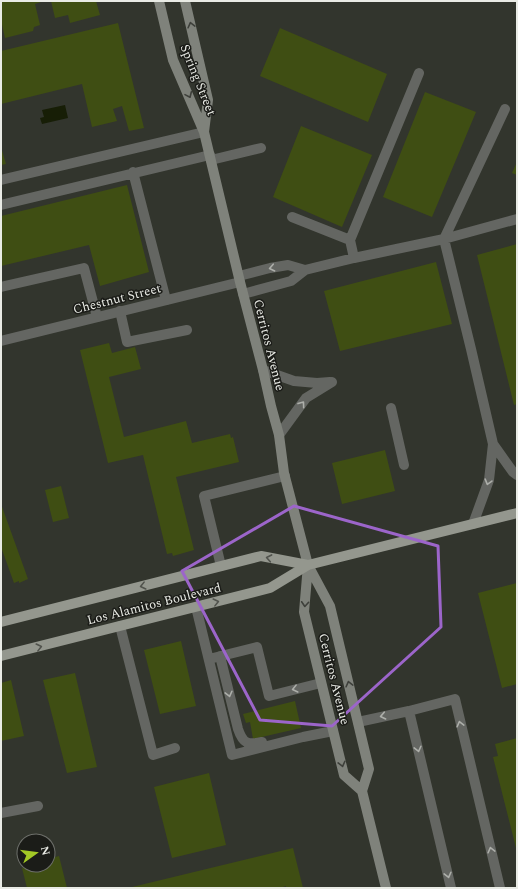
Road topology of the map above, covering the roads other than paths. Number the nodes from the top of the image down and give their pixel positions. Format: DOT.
graph roads {
  1 [pos="159,1"];
  2 [pos="185,1"];
  3 [pos="419,73"];
  4 [pos="505,109"];
  5 [pos="204,132"];
  6 [pos="261,148"];
  7 [pos="211,157"];
  8 [pos="133,172"];
  9 [pos="1,180"];
  10 [pos="1,205"];
  11 [pos="292,217"];
  12 [pos="517,220"];
  13 [pos="444,239"];
  14 [pos="350,240"];
  15 [pos="354,258"];
  16 [pos="305,270"];
  17 [pos="239,279"];
  18 [pos="1,287"];
  19 [pos="243,294"];
  20 [pos="166,300"];
  21 [pos="120,311"];
  22 [pos="97,317"];
  23 [pos="187,330"];
  24 [pos="1,340"];
  25 [pos="263,370"];
  26 [pos="391,408"];
  27 [pos="279,436"];
  28 [pos="493,444"];
  29 [pos="404,465"];
  30 [pos="517,475"];
  31 [pos="285,476"];
  32 [pos="517,513"];
  33 [pos="473,524"];
  34 [pos="308,565"];
  35 [pos="221,566"];
  36 [pos="196,607"];
  37 [pos="1,622"];
  38 [pos="120,626"];
  39 [pos="1,656"];
  40 [pos="220,656"];
  41 [pos="209,659"];
  42 [pos="321,683"];
  43 [pos="409,711"];
  44 [pos="358,722"];
  45 [pos="333,731"];
  46 [pos="304,737"];
  47 [pos="175,748"];
  48 [pos="362,791"];
  49 [pos="38,806"];
  50 [pos="1,813"];
  51 [pos="386,888"];
  52 [pos="452,888"];
  53 [pos="500,888"];
  1 -- 5 [label="main road, Spring Street, one-way"];
  5 -- 2 [label="main road, Spring Street, one-way"];
  3 -- 14 [label="street"];
  4 -- 13 [label="street"];
  5 -- 7 [label="main road, Cerritos Avenue"];
  5 -- 9 [label="street"];
  6 -- 7 [label="street"];
  7 -- 8 [label="street"];
  7 -- 17 [label="main road, Cerritos Avenue"];
  8 -- 10 [label="street"];
  8 -- 20 [label="street"];
  11 -- 14 [label="street"];
  12 -- 13 [label="street"];
  13 -- 15 [label="street"];
  13 -- 28 [label="street"];
  14 -- 15 [label="street"];
  15 -- 16 [label="street"];
  16 -- 17 [label="street, Chestnut Street, one-way"];
  16 -- 19 [label="street"];
  17 -- 19 [label="main road, Cerritos Avenue"];
  17 -- 20 [label="street, Chestnut Street"];
  18 -- 22 [label="street"];
  19 -- 25 [label="main road, Cerritos Avenue"];
  20 -- 21 [label="street, Chestnut Street"];
  21 -- 22 [label="street, Chestnut Street"];
  21 -- 23 [label="street"];
  22 -- 24 [label="street, Chestnut Street"];
  25 -- 27 [label="main road, Cerritos Avenue"];
  27 -- 25 [label="street, one-way"];
  26 -- 29 [label="street"];
  27 -- 31 [label="main road, Cerritos Avenue"];
  28 -- 30 [label="street"];
  28 -- 33 [label="street, one-way"];
  31 -- 34 [label="main road, Cerritos Avenue"];
  31 -- 35 [label="street"];
  32 -- 33 [label="main road, Los Alamitos Boulevard"];
  33 -- 34 [label="main road, Los Alamitos Boulevard"];
  34 -- 35 [label="main road, Los Alamitos Boulevard, one-way"];
  36 -- 34 [label="main road, Los Alamitos Boulevard, one-way"];
  34 -- 42 [label="main road, Cerritos Avenue, one-way"];
  44 -- 34 [label="main road, Cerritos Avenue, one-way"];
  35 -- 37 [label="main road, Los Alamitos Boulevard, one-way"];
  36 -- 38 [label="main road, Los Alamitos Boulevard"];
  36 -- 41 [label="street"];
  39 -- 38 [label="main road, Los Alamitos Boulevard, one-way"];
  38 -- 47 [label="street"];
  40 -- 41 [label="street"];
  42 -- 40 [label="street, one-way"];
  40 -- 46 [label="street, one-way"];
  41 -- 46 [label="street"];
  42 -- 45 [label="main road, Cerritos Avenue"];
  43 -- 44 [label="street, one-way"];
  43 -- 52 [label="street, one-way"];
  53 -- 43 [label="street, one-way"];
  44 -- 48 [label="main road, Cerritos Avenue"];
  45 -- 46 [label="street"];
  45 -- 48 [label="main road, Cerritos Avenue, one-way"];
  48 -- 51 [label="main road"];
  49 -- 50 [label="street"];
}
